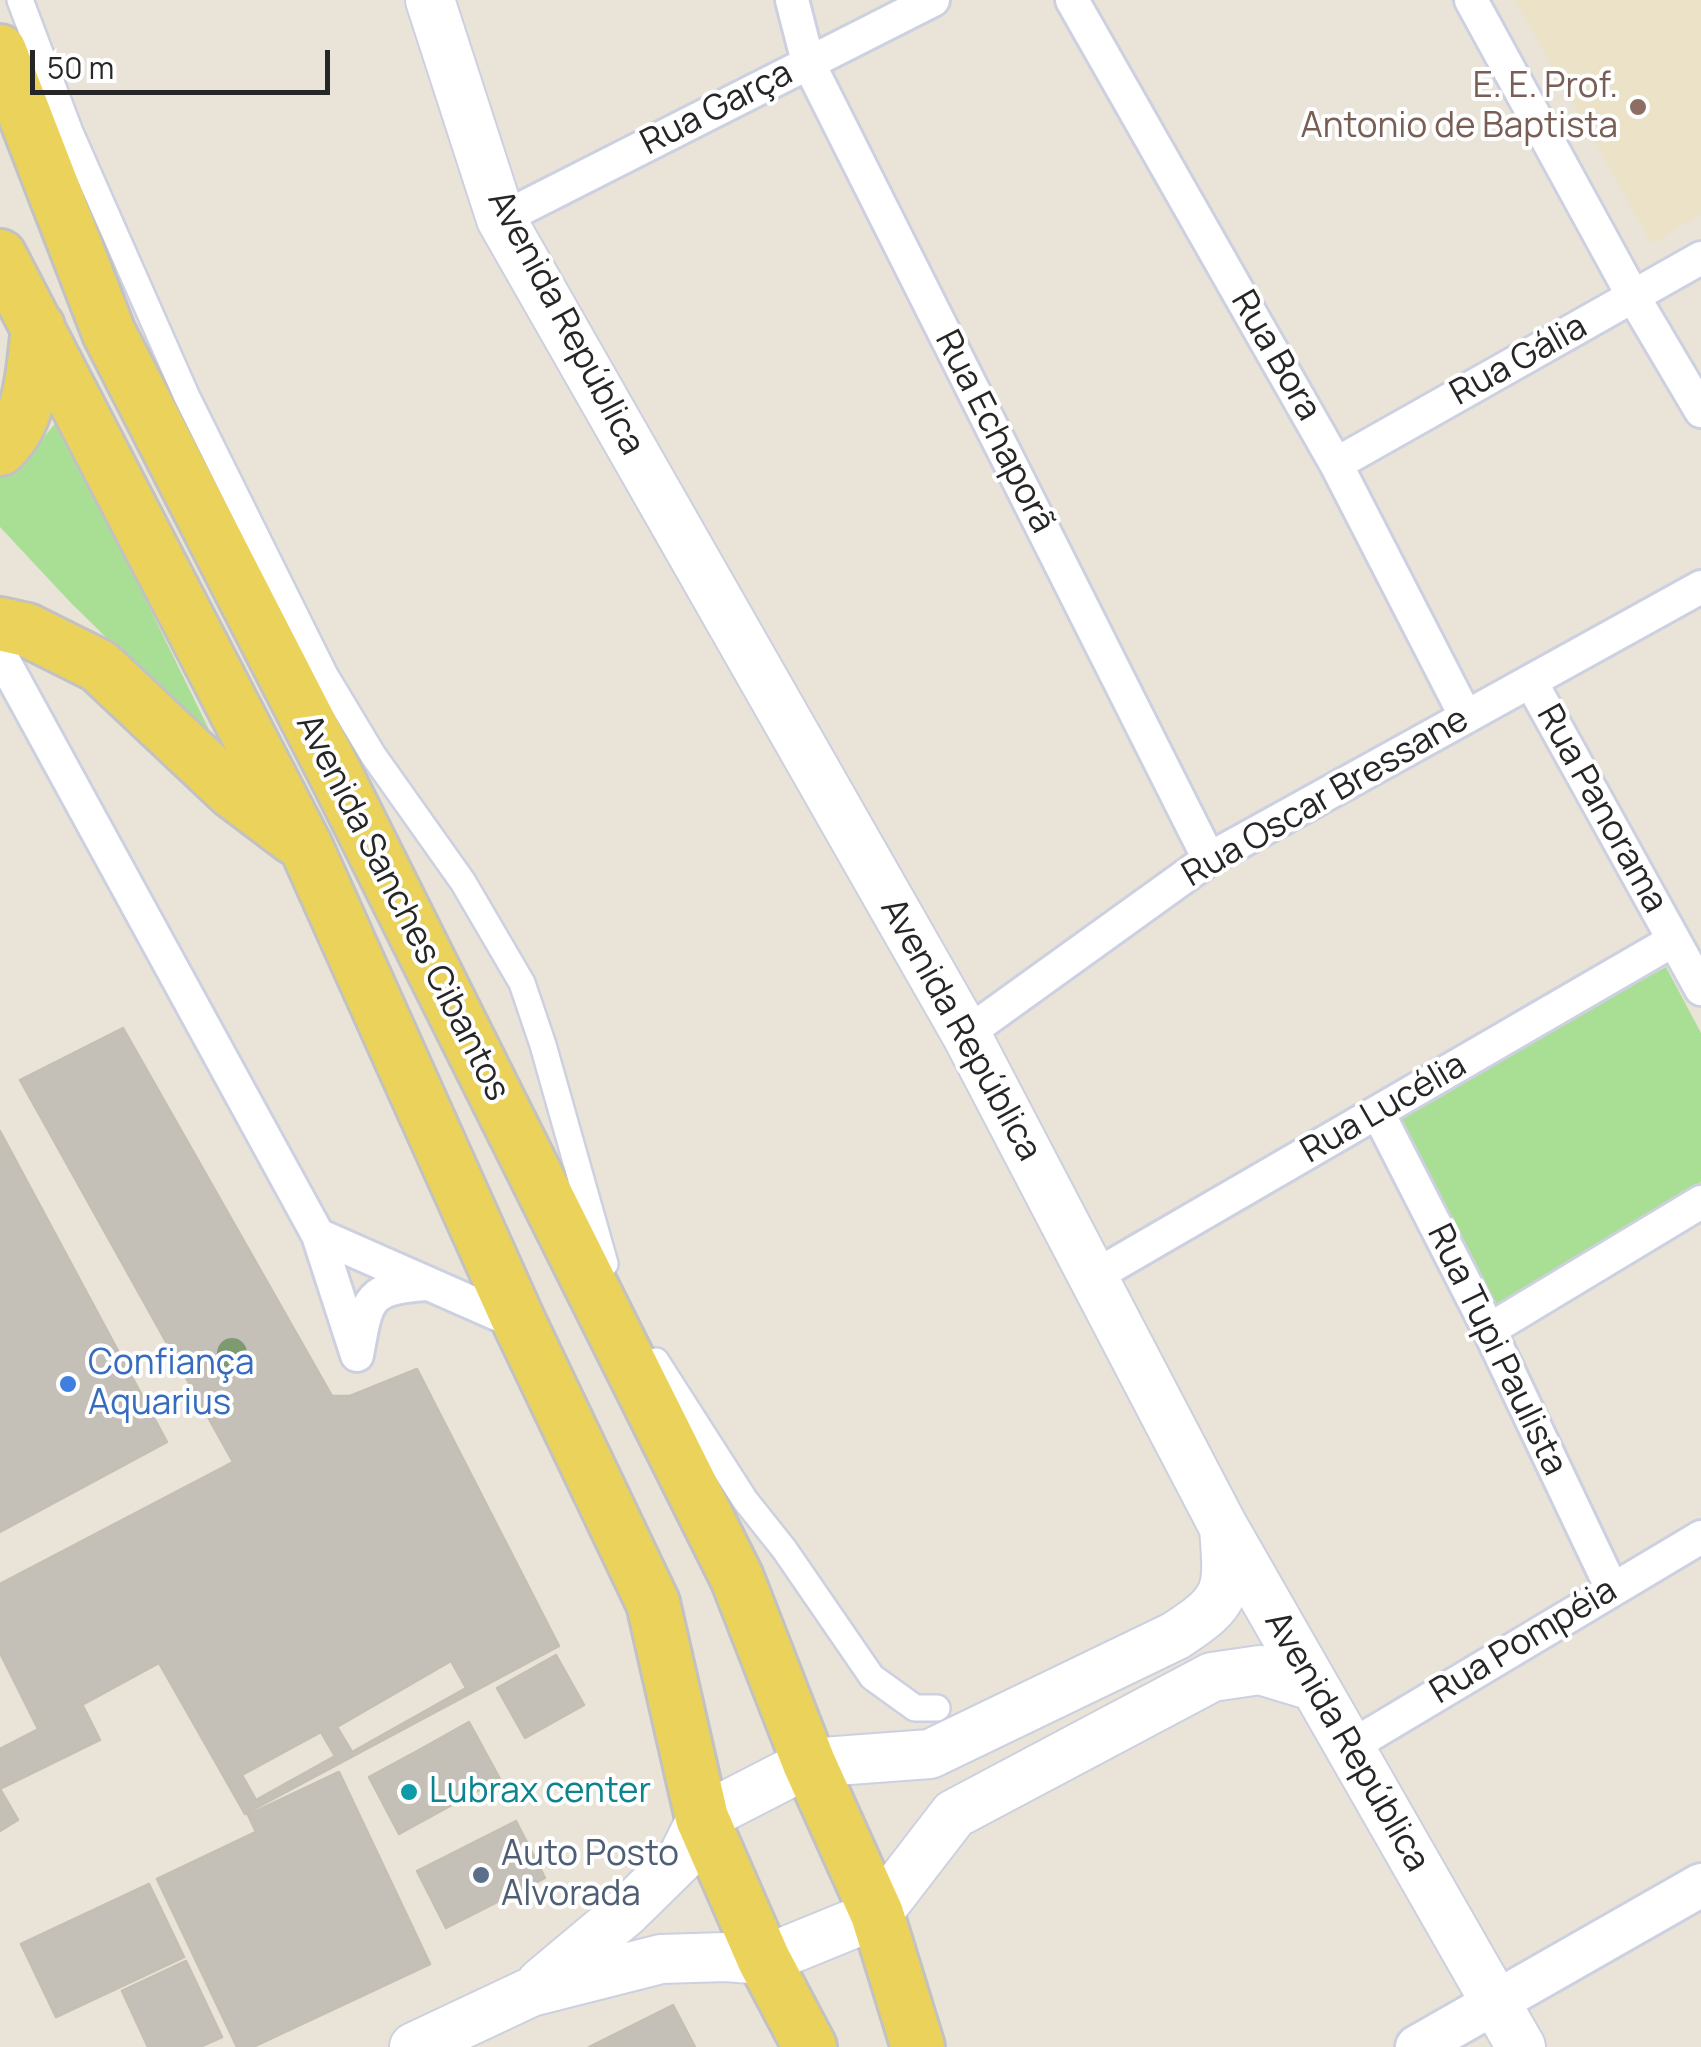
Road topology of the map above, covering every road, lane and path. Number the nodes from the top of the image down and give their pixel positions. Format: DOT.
graph roads {
  1 [pos="20,0"];
  2 [pos="430,0"];
  3 [pos="792,0"];
  4 [pos="933,0"];
  5 [pos="1072,0"];
  6 [pos="1471,0"];
  7 [pos="0,51"];
  8 [pos="808,62"];
  9 [pos="500,219"];
  10 [pos="0,256"];
  11 [pos="1701,258"];
  12 [pos="1633,296"];
  13 [pos="38,327"];
  14 [pos="1701,411"];
  15 [pos="0,449"];
  16 [pos="1336,464"];
  17 [pos="1701,588"];
  18 [pos="0,624"];
  19 [pos="0,654"];
  20 [pos="1530,682"];
  21 [pos="1466,717"];
  22 [pos="306,846"];
  23 [pos="1209,860"];
  24 [pos="1674,940"];
  25 [pos="1701,989"];
  26 [pos="966,1034"];
  27 [pos="1378,1112"];
  28 [pos="1701,1202"];
  29 [pos="318,1235"];
  30 [pos="1093,1277"];
  31 [pos="428,1284"];
  32 [pos="520,1324"];
  33 [pos="1489,1330"];
  34 [pos="1224,1526"];
  35 [pos="1701,1537"];
  36 [pos="1612,1589"];
  37 [pos="1313,1686"];
  38 [pos="938,1708"];
  39 [pos="1348,1748"];
  40 [pos="809,1763"];
  41 [pos="702,1818"];
  42 [pos="1701,1885"];
  43 [pos="877,1914"];
  44 [pos="764,1960"];
  45 [pos="531,1992"];
  46 [pos="1496,2002"];
  47 [pos="414,2047"];
  48 [pos="810,2047"];
  49 [pos="918,2047"];
  50 [pos="1417,2047"];
  51 [pos="1521,2047"];
  1 -- 38 [label="street"];
  2 -- 9 [label="main road, Avenida República"];
  3 -- 8 [label="street, Rua Echaporã"];
  4 -- 8 [label="street, Rua Garça"];
  5 -- 16 [label="street, Rua Bora"];
  6 -- 12 [label="street"];
  7 -- 40 [label="main road, Avenida Sanches Cibantos"];
  8 -- 9 [label="street, Rua Garça"];
  8 -- 23 [label="street, Rua Echaporã"];
  9 -- 26 [label="main road, Avenida República"];
  10 -- 13 [label="main road, Avenida Sanches Cibantos"];
  11 -- 12 [label="street, Rua Gália"];
  12 -- 14 [label="street"];
  12 -- 16 [label="street, Rua Gália"];
  13 -- 15 [label="main road"];
  13 -- 22 [label="main road, Avenida Sanches Cibantos"];
  16 -- 21 [label="street, Rua Bora"];
  17 -- 20 [label="street, Rua Oscar Bressane"];
  18 -- 22 [label="main road"];
  19 -- 29 [label="street"];
  20 -- 21 [label="street, Rua Oscar Bressane"];
  20 -- 24 [label="street, Rua Panorama"];
  21 -- 23 [label="street, Rua Oscar Bressane"];
  22 -- 32 [label="main road, Avenida Sanches Cibantos"];
  23 -- 26 [label="street, Rua Oscar Bressane"];
  24 -- 25 [label="street, Rua Panorama"];
  24 -- 27 [label="street, Rua Lucélia"];
  26 -- 30 [label="main road, Avenida República"];
  27 -- 30 [label="street, Rua Lucélia"];
  27 -- 33 [label="street, Rua Tupi Paulista"];
  28 -- 33 [label="street"];
  29 -- 31 [label="street"];
  29 -- 31 [label="street"];
  30 -- 34 [label="main road, Avenida República"];
  31 -- 32 [label="street"];
  32 -- 41 [label="main road, Avenida Sanches Cibantos"];
  33 -- 36 [label="street, Rua Tupi Paulista"];
  34 -- 37 [label="main road, Avenida República"];
  34 -- 40 [label="main road"];
  35 -- 36 [label="street, Rua Pompéia"];
  36 -- 39 [label="street, Rua Pompéia"];
  37 -- 39 [label="main road, Avenida República"];
  37 -- 43 [label="main road"];
  39 -- 46 [label="main road, Avenida República"];
  40 -- 41 [label="main road"];
  40 -- 43 [label="main road, Avenida Sanches Cibantos"];
  41 -- 44 [label="main road, Avenida Sanches Cibantos"];
  41 -- 45 [label="main road"];
  42 -- 46 [label="street"];
  43 -- 44 [label="main road"];
  43 -- 49 [label="main road, Avenida Sanches Cibantos"];
  44 -- 45 [label="main road"];
  44 -- 48 [label="main road, Avenida Sanches Cibantos"];
  45 -- 47 [label="main road"];
  46 -- 50 [label="street"];
  46 -- 51 [label="main road, Avenida República"];
}
